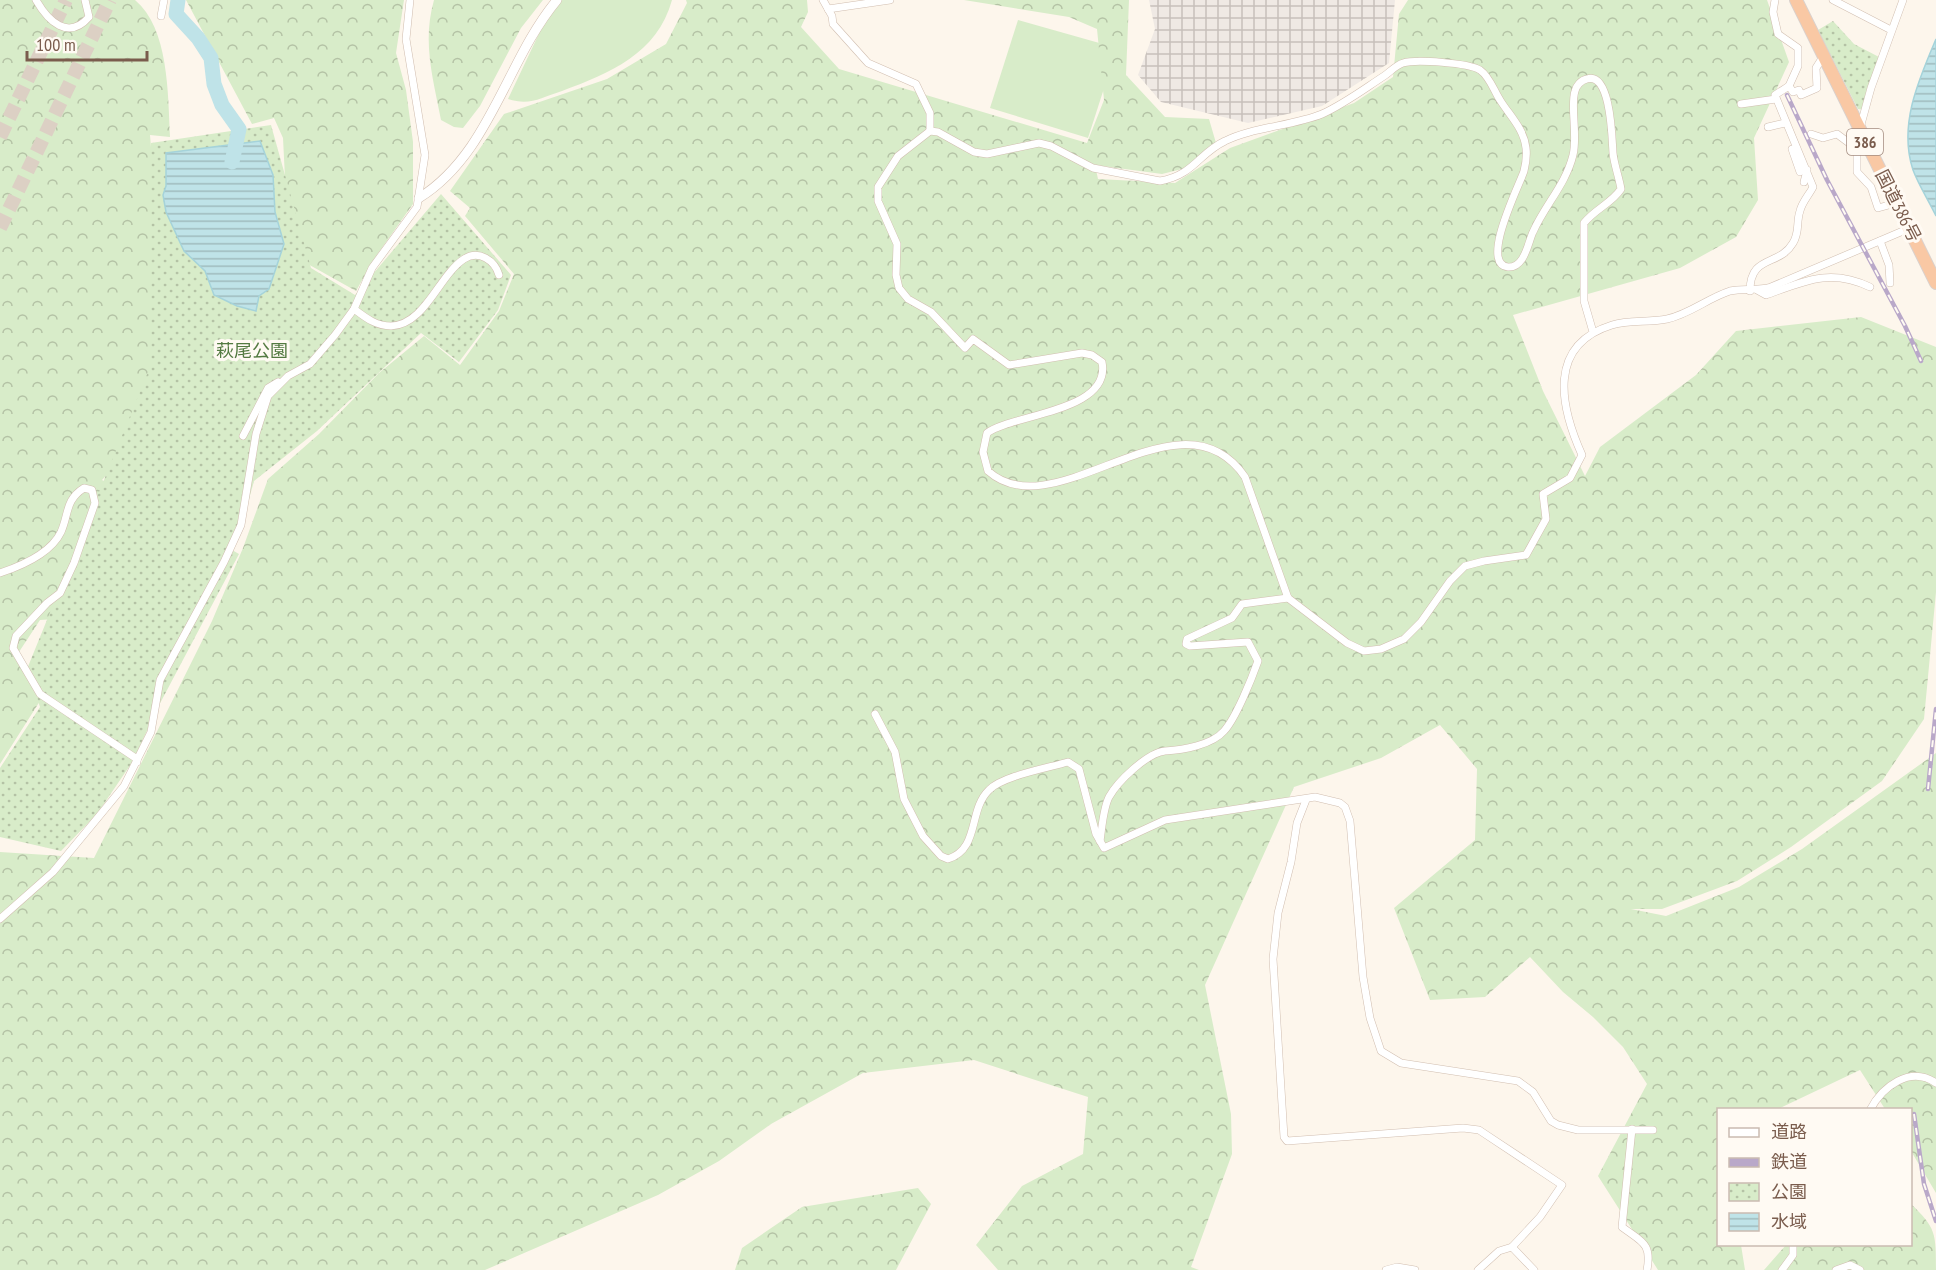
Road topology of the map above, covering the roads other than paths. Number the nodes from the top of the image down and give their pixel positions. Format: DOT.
graph roads {
  1 [pos="36,0"];
  2 [pos="85,0"];
  3 [pos="164,0"];
  4 [pos="410,0"];
  5 [pos="557,0"];
  6 [pos="823,0"];
  7 [pos="890,0"];
  8 [pos="1775,0"];
  9 [pos="1796,0"];
  10 [pos="1833,0"];
  11 [pos="1903,0"];
  12 [pos="828,9"];
  13 [pos="161,16"];
  14 [pos="1891,30"];
  15 [pos="1823,57"];
  16 [pos="1789,86"];
  17 [pos="1776,99"];
  18 [pos="1741,104"];
  19 [pos="1785,123"];
  20 [pos="1768,127"];
  21 [pos="930,131"];
  22 [pos="1860,132"];
  23 [pos="1810,134"];
  24 [pos="1804,171"];
  25 [pos="1804,182"];
  26 [pos="420,198"];
  27 [pos="1896,202"];
  28 [pos="1910,228"];
  29 [pos="1880,241"];
  30 [pos="500,275"];
  31 [pos="1890,283"];
  32 [pos="1936,284"];
  33 [pos="1870,287"];
  34 [pos="1753,291"];
  35 [pos="354,309"];
  36 [pos="1593,332"];
  37 [pos="288,376"];
  38 [pos="243,436"];
  39 [pos="0,573"];
  40 [pos="1288,598"];
  41 [pos="876,714"];
  42 [pos="137,762"];
  43 [pos="1306,800"];
  44 [pos="1100,841"];
  45 [pos="0,919"];
  46 [pos="1936,1083"];
  47 [pos="1871,1108"];
  48 [pos="1632,1130"];
  49 [pos="1653,1130"];
  50 [pos="1793,1246"];
  51 [pos="1512,1247"];
  52 [pos="1386,1270"];
  53 [pos="1415,1270"];
  54 [pos="1478,1270"];
  55 [pos="1534,1270"];
  56 [pos="1647,1270"];
  57 [pos="1782,1270"];
  58 [pos="1836,1270"];
  59 [pos="1860,1270"];
  1 -- 2 [label="street"];
  3 -- 13 [label="street"];
  4 -- 26 [label="street"];
  5 -- 26 [label="street"];
  6 -- 12 [label="street"];
  7 -- 12 [label="street"];
  8 -- 16 [label="street"];
  9 -- 15 [label="highway, 国道386号 / 386"];
  10 -- 14 [label="street"];
  11 -- 14 [label="street"];
  12 -- 21 [label="street"];
  14 -- 22 [label="street"];
  15 -- 16 [label="street"];
  15 -- 22 [label="highway, 国道386号 / 386"];
  16 -- 17 [label="street"];
  17 -- 18 [label="street"];
  17 -- 19 [label="street"];
  19 -- 20 [label="street"];
  19 -- 24 [label="street"];
  21 -- 36 [label="street"];
  21 -- 40 [label="street"];
  22 -- 27 [label="highway, 国道386号 / 386"];
  23 -- 27 [label="street"];
  24 -- 25 [label="street"];
  24 -- 34 [label="street"];
  26 -- 35 [label="street"];
  27 -- 28 [label="highway, 国道386号 / 386"];
  28 -- 29 [label="street"];
  28 -- 32 [label="highway, 国道386号 / 386"];
  29 -- 31 [label="street"];
  29 -- 34 [label="street"];
  30 -- 35 [label="street"];
  33 -- 34 [label="street"];
  34 -- 36 [label="street"];
  35 -- 37 [label="street"];
  36 -- 40 [label="street"];
  37 -- 38 [label="street"];
  37 -- 42 [label="street"];
  39 -- 42 [label="street"];
  40 -- 44 [label="street"];
  41 -- 44 [label="street"];
  42 -- 45 [label="street"];
  43 -- 44 [label="street"];
  43 -- 48 [label="street"];
  43 -- 51 [label="street"];
  46 -- 47 [label="street"];
  48 -- 49 [label="street"];
  48 -- 56 [label="street"];
  50 -- 57 [label="street"];
  51 -- 54 [label="street"];
  51 -- 55 [label="street"];
  52 -- 53 [label="street"];
  58 -- 59 [label="street"];
}
